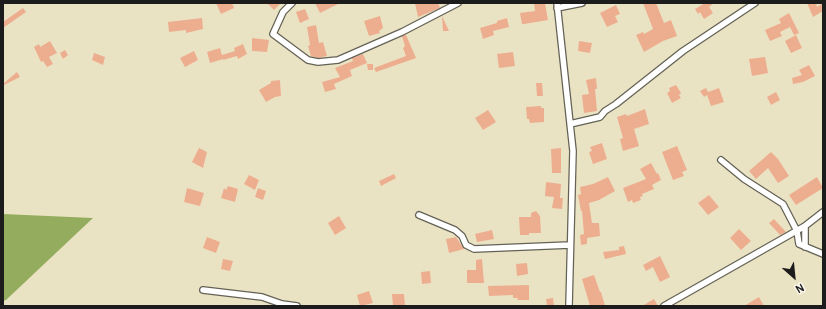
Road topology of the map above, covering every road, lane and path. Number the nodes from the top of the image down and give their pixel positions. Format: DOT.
graph roads {
  1 [pos="292,3"];
  2 [pos="458,3"];
  3 [pos="582,3"];
  4 [pos="755,3"];
  5 [pos="557,5"];
  6 [pos="570,124"];
  7 [pos="722,160"];
  8 [pos="823,212"];
  9 [pos="420,215"];
  10 [pos="805,226"];
  11 [pos="797,231"];
  12 [pos="570,246"];
  13 [pos="805,247"];
  14 [pos="823,254"];
  15 [pos="203,290"];
  16 [pos="297,306"];
  17 [pos="569,306"];
  18 [pos="664,306"];
  1 -- 2 [label="street"];
  3 -- 5 [label="street"];
  4 -- 6 [label="street"];
  5 -- 6 [label="street"];
  6 -- 12 [label="street"];
  7 -- 11 [label="street"];
  8 -- 10 [label="street"];
  9 -- 12 [label="street"];
  10 -- 11 [label="street"];
  10 -- 13 [label="street"];
  11 -- 13 [label="street"];
  11 -- 18 [label="street"];
  12 -- 17 [label="street"];
  13 -- 14 [label="street"];
  15 -- 16 [label="street"];
}
